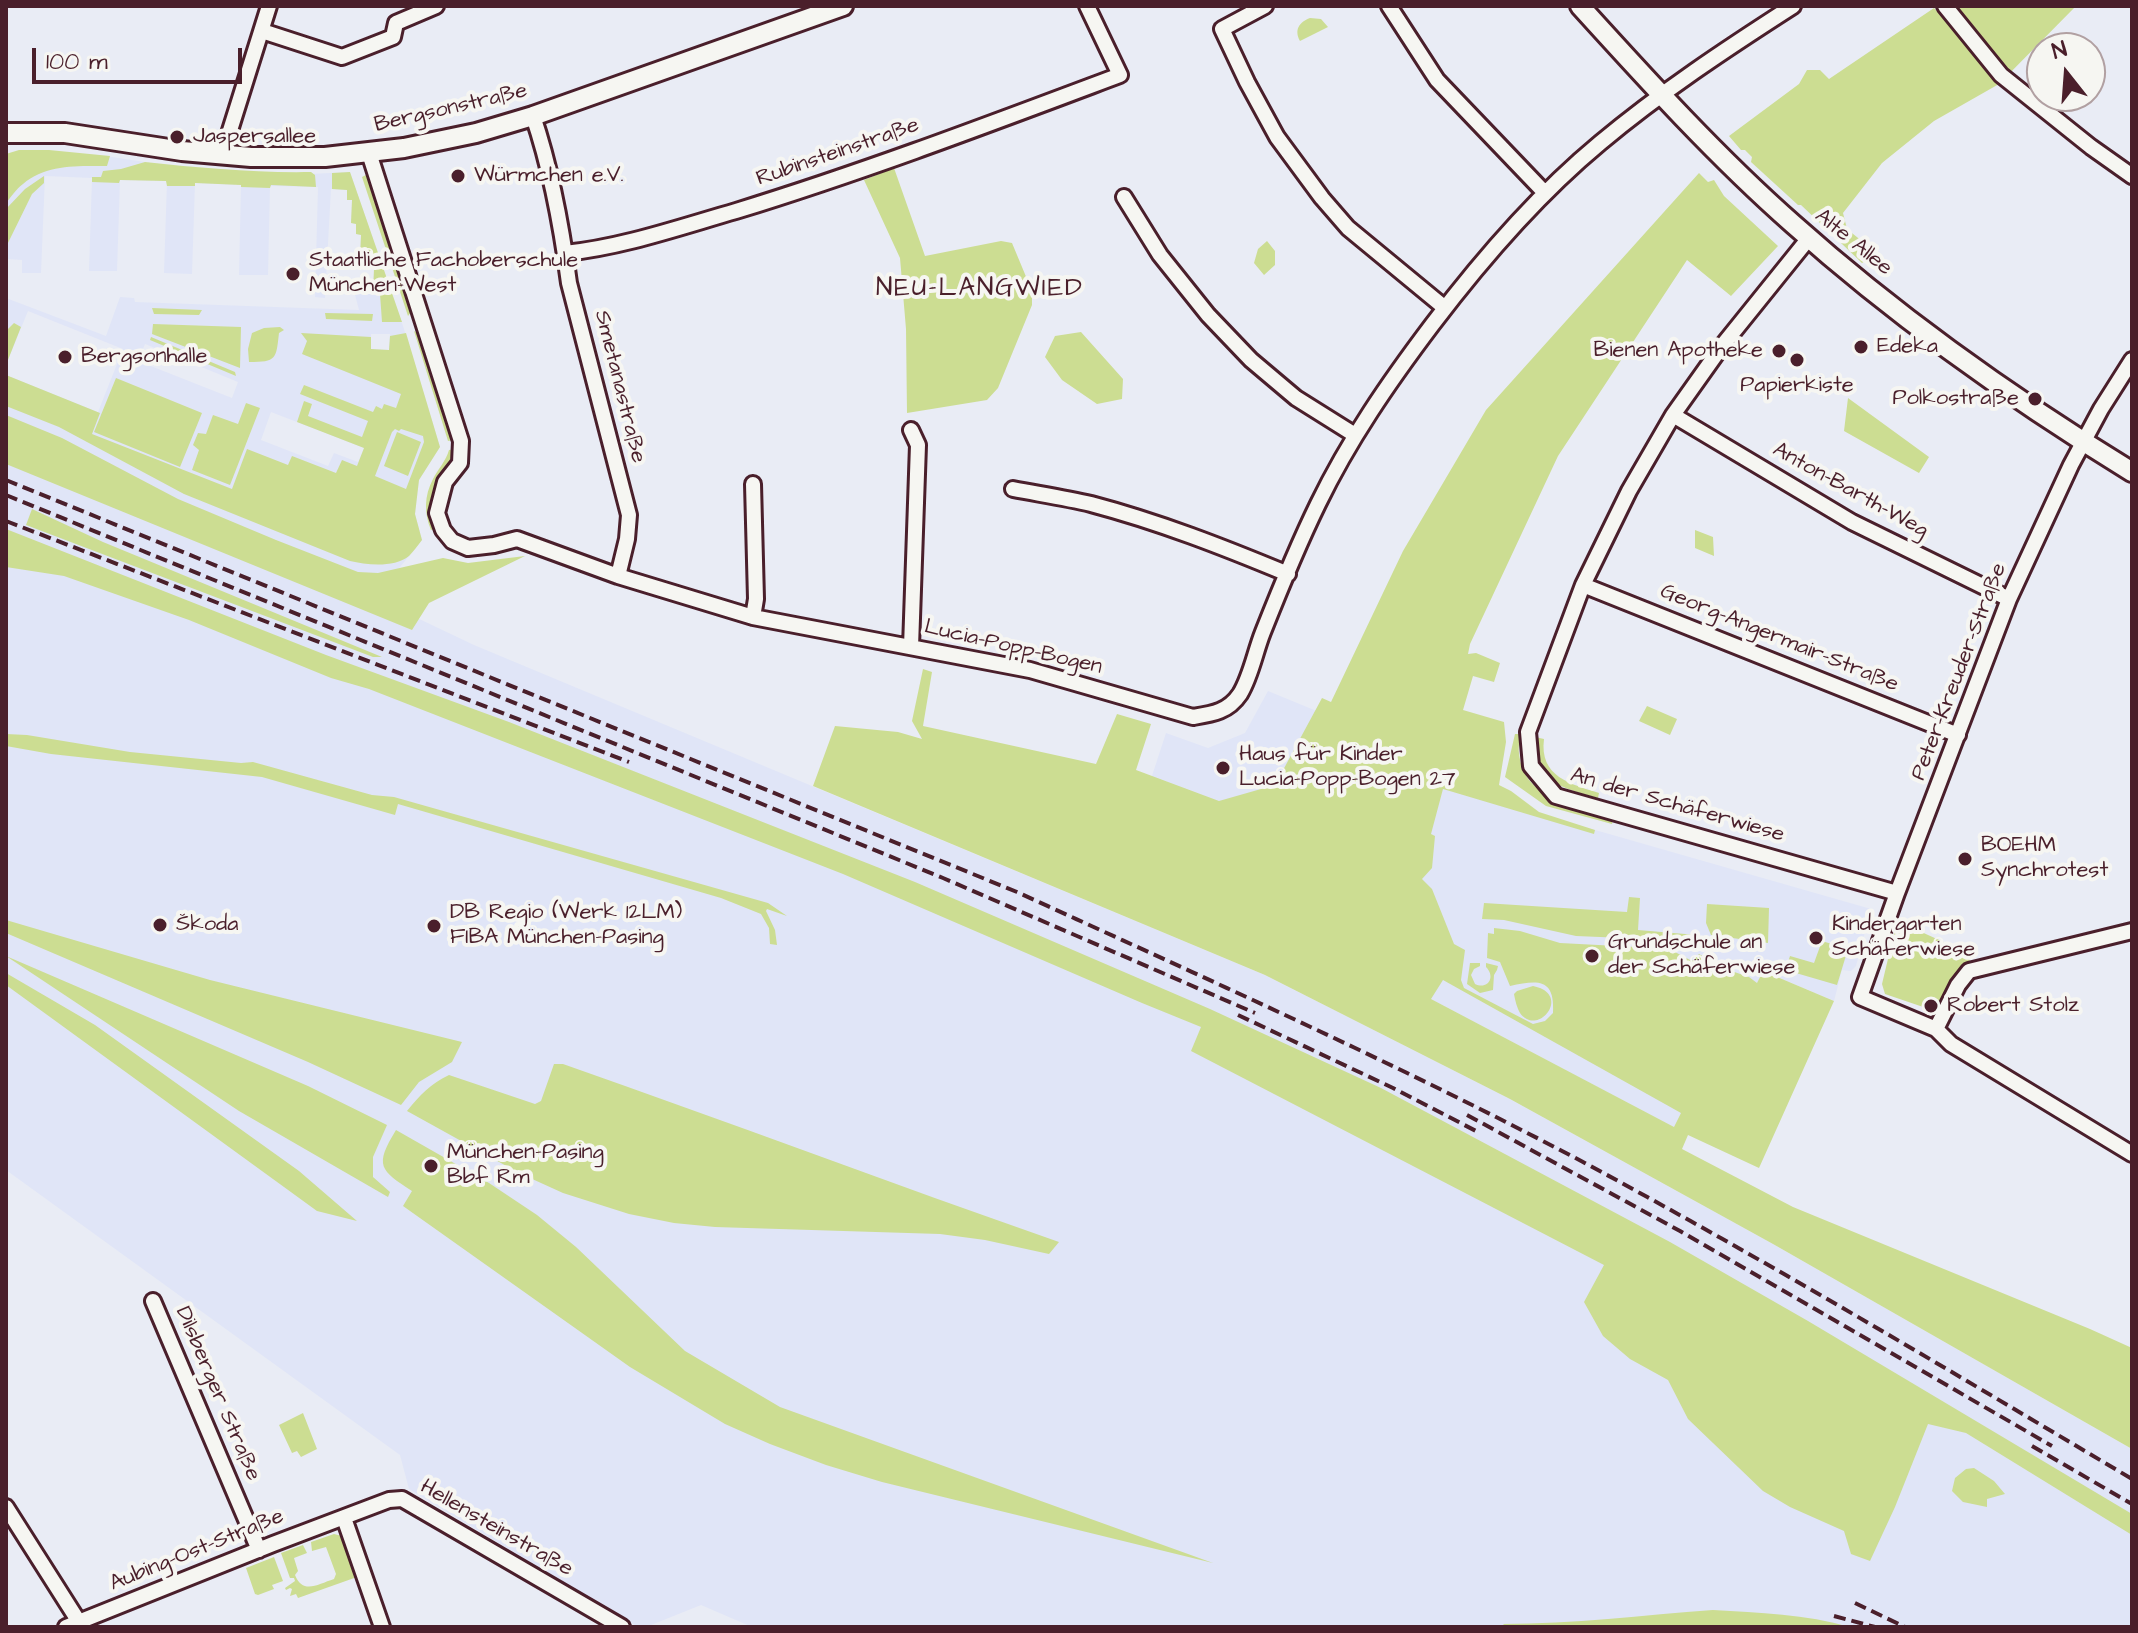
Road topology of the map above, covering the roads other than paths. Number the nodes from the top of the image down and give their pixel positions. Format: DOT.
graph roads {
  1 [pos="269,6"];
  2 [pos="436,6"];
  3 [pos="843,6"];
  4 [pos="1087,6"];
  5 [pos="1265,6"];
  6 [pos="1389,6"];
  7 [pos="1580,6"];
  8 [pos="1793,6"];
  9 [pos="1945,6"];
  10 [pos="262,31"];
  11 [pos="1661,95"];
  12 [pos="533,116"];
  13 [pos="6,133"];
  14 [pos="369,153"];
  15 [pos="222,156"];
  16 [pos="2132,176"];
  17 [pos="1545,193"];
  18 [pos="1124,197"];
  19 [pos="1809,238"];
  20 [pos="565,253"];
  21 [pos="1445,308"];
  22 [pos="2132,360"];
  23 [pos="1673,415"];
  24 [pos="911,430"];
  25 [pos="1355,435"];
  26 [pos="2083,442"];
  27 [pos="2132,472"];
  28 [pos="753,484"];
  29 [pos="1013,489"];
  30 [pos="1288,574"];
  31 [pos="618,576"];
  32 [pos="1583,585"];
  33 [pos="2009,599"];
  34 [pos="753,617"];
  35 [pos="911,647"];
  36 [pos="1958,735"];
  37 [pos="1897,893"];
  38 [pos="2132,931"];
  39 [pos="1936,1029"];
  40 [pos="2132,1154"];
  41 [pos="153,1301"];
  42 [pos="6,1507"];
  43 [pos="344,1518"];
  44 [pos="259,1550"];
  45 [pos="72,1624"];
  46 [pos="382,1627"];
  47 [pos="622,1627"];
  1 -- 10 [label="street"];
  2 -- 10 [label="street"];
  3 -- 12 [label="street, Bergsonstraße"];
  4 -- 20 [label="street, Rubinsteinstraße"];
  5 -- 21 [label="street"];
  6 -- 17 [label="street"];
  7 -- 11 [label="street, Alte Allee"];
  8 -- 11 [label="street, Lucia-Popp-Bogen"];
  9 -- 16 [label="street"];
  10 -- 15 [label="street"];
  11 -- 17 [label="street, Lucia-Popp-Bogen"];
  11 -- 19 [label="street, Alte Allee"];
  12 -- 14 [label="street, Bergsonstraße"];
  12 -- 20 [label="street, Smetanastraße"];
  13 -- 15 [label="street, Bergsonstraße"];
  14 -- 15 [label="street, Bergsonstraße"];
  14 -- 31 [label="street, Lucia-Popp-Bogen"];
  17 -- 21 [label="street, Lucia-Popp-Bogen"];
  18 -- 25 [label="street"];
  19 -- 23 [label="street, An der Schäferwiese"];
  19 -- 26 [label="street, Alte Allee"];
  20 -- 31 [label="street, Smetanastraße"];
  21 -- 25 [label="street, Lucia-Popp-Bogen"];
  22 -- 26 [label="street, Peter-Kreuder-Straße"];
  23 -- 32 [label="street, An der Schäferwiese"];
  23 -- 33 [label="street, Anton-Barth-Weg"];
  24 -- 35 [label="street"];
  25 -- 30 [label="street, Lucia-Popp-Bogen"];
  26 -- 27 [label="street, Alte Allee"];
  26 -- 33 [label="street, Peter-Kreuder-Straße"];
  28 -- 34 [label="street"];
  29 -- 30 [label="street"];
  30 -- 35 [label="street, Lucia-Popp-Bogen"];
  31 -- 34 [label="street, Lucia-Popp-Bogen"];
  32 -- 36 [label="street, Georg-Angermair-Straße"];
  32 -- 37 [label="street, An der Schäferwiese"];
  33 -- 36 [label="street, Peter-Kreuder-Straße"];
  34 -- 35 [label="street, Lucia-Popp-Bogen"];
  36 -- 37 [label="street, Peter-Kreuder-Straße"];
  37 -- 39 [label="street, Peter-Kreuder-Straße"];
  38 -- 39 [label="street"];
  39 -- 40 [label="street"];
  41 -- 44 [label="street, Dilsberger Straße"];
  42 -- 45 [label="street"];
  43 -- 44 [label="street, Aubing-Ost-Straße"];
  43 -- 46 [label="street"];
  43 -- 47 [label="street, Hellensteinstraße"];
  44 -- 45 [label="street, Aubing-Ost-Straße"];
}
